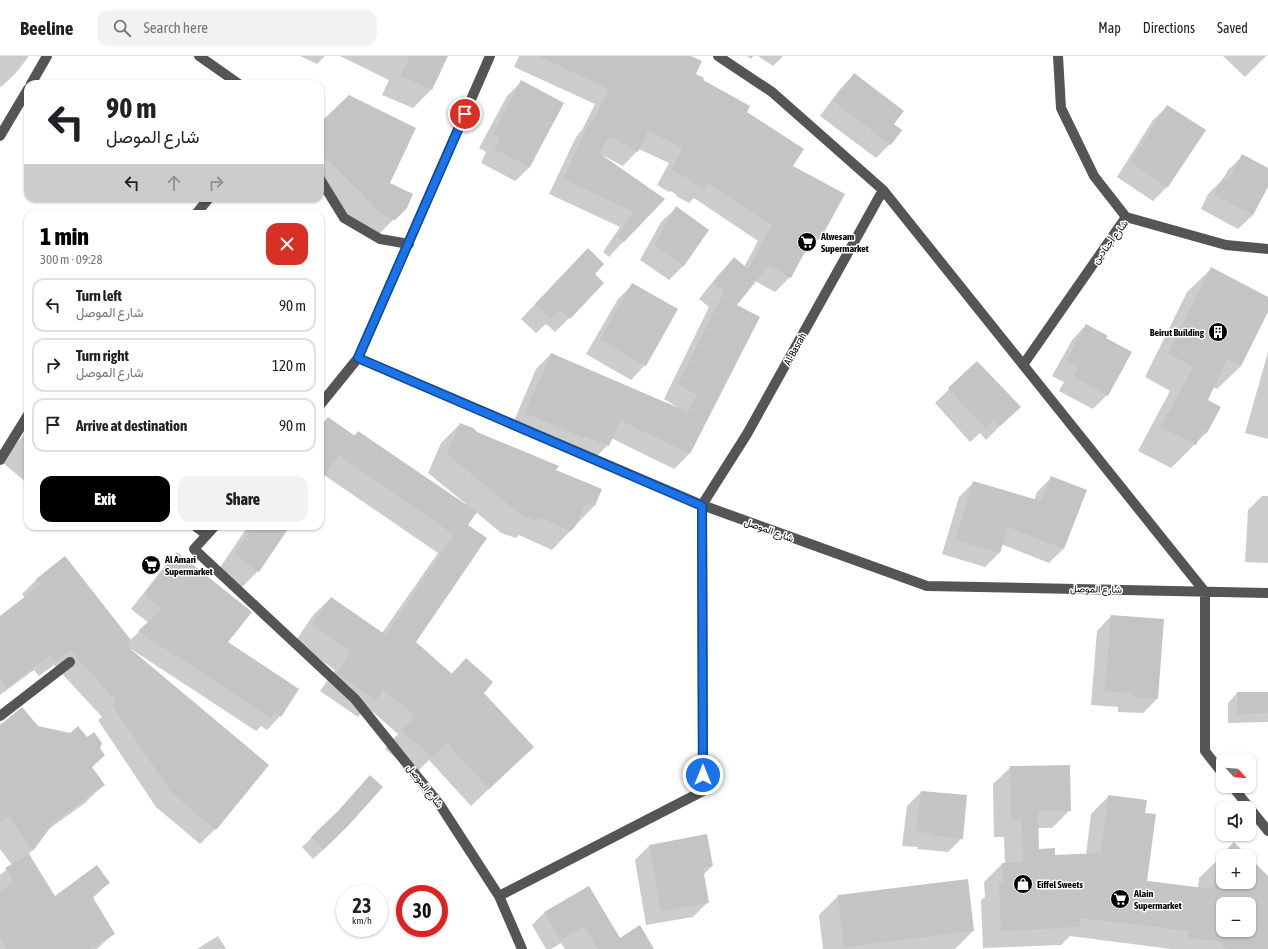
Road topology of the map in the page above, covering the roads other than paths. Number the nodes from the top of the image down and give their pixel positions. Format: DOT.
graph roads {
  1 [pos="47,56"];
  2 [pos="199,56"];
  3 [pos="490,56"];
  4 [pos="718,56"];
  5 [pos="1058,56"];
  6 [pos="33,80"];
  7 [pos="233,80"];
  8 [pos="24,96"];
  9 [pos="0,136"];
  10 [pos="324,186"];
  11 [pos="883,190"];
  12 [pos="206,202"];
  13 [pos="200,210"];
  14 [pos="1126,217"];
  15 [pos="409,244"];
  16 [pos="1268,249"];
  17 [pos="358,358"];
  18 [pos="1023,365"];
  19 [pos="324,400"];
  20 [pos="24,421"];
  21 [pos="0,460"];
  22 [pos="702,506"];
  23 [pos="200,530"];
  24 [pos="211,530"];
  25 [pos="207,535"];
  26 [pos="1205,592"];
  27 [pos="1268,593"];
  28 [pos="70,662"];
  29 [pos="0,716"];
  30 [pos="1216,765"];
  31 [pos="1238,793"];
  32 [pos="1268,831"];
  33 [pos="499,896"];
  34 [pos="522,949"];
  1 -- 6 [label="street"];
  2 -- 7 [label="street"];
  3 -- 15 [label="street"];
  4 -- 11 [label="street"];
  5 -- 14 [label="street"];
  8 -- 9 [label="street"];
  10 -- 15 [label="street"];
  11 -- 18 [label="street"];
  11 -- 22 [label="street, Al-Basrah"];
  12 -- 13 [label="street"];
  14 -- 16 [label="street, شارع أجنادين"];
  14 -- 18 [label="street, شارع أجنادين"];
  15 -- 17 [label="street"];
  17 -- 19 [label="street"];
  17 -- 22 [label="street, شارع الموصل"];
  18 -- 26 [label="street"];
  20 -- 21 [label="street"];
  22 -- 26 [label="street, شارع الموصل"];
  22 -- 33 [label="street"];
  23 -- 25 [label="street"];
  24 -- 25 [label="street, شارع الموصل"];
  25 -- 33 [label="street, شارع الموصل"];
  26 -- 27 [label="street, شارع الموصل"];
  26 -- 30 [label="street"];
  28 -- 29 [label="street"];
  31 -- 32 [label="street"];
  33 -- 34 [label="street"];
}
